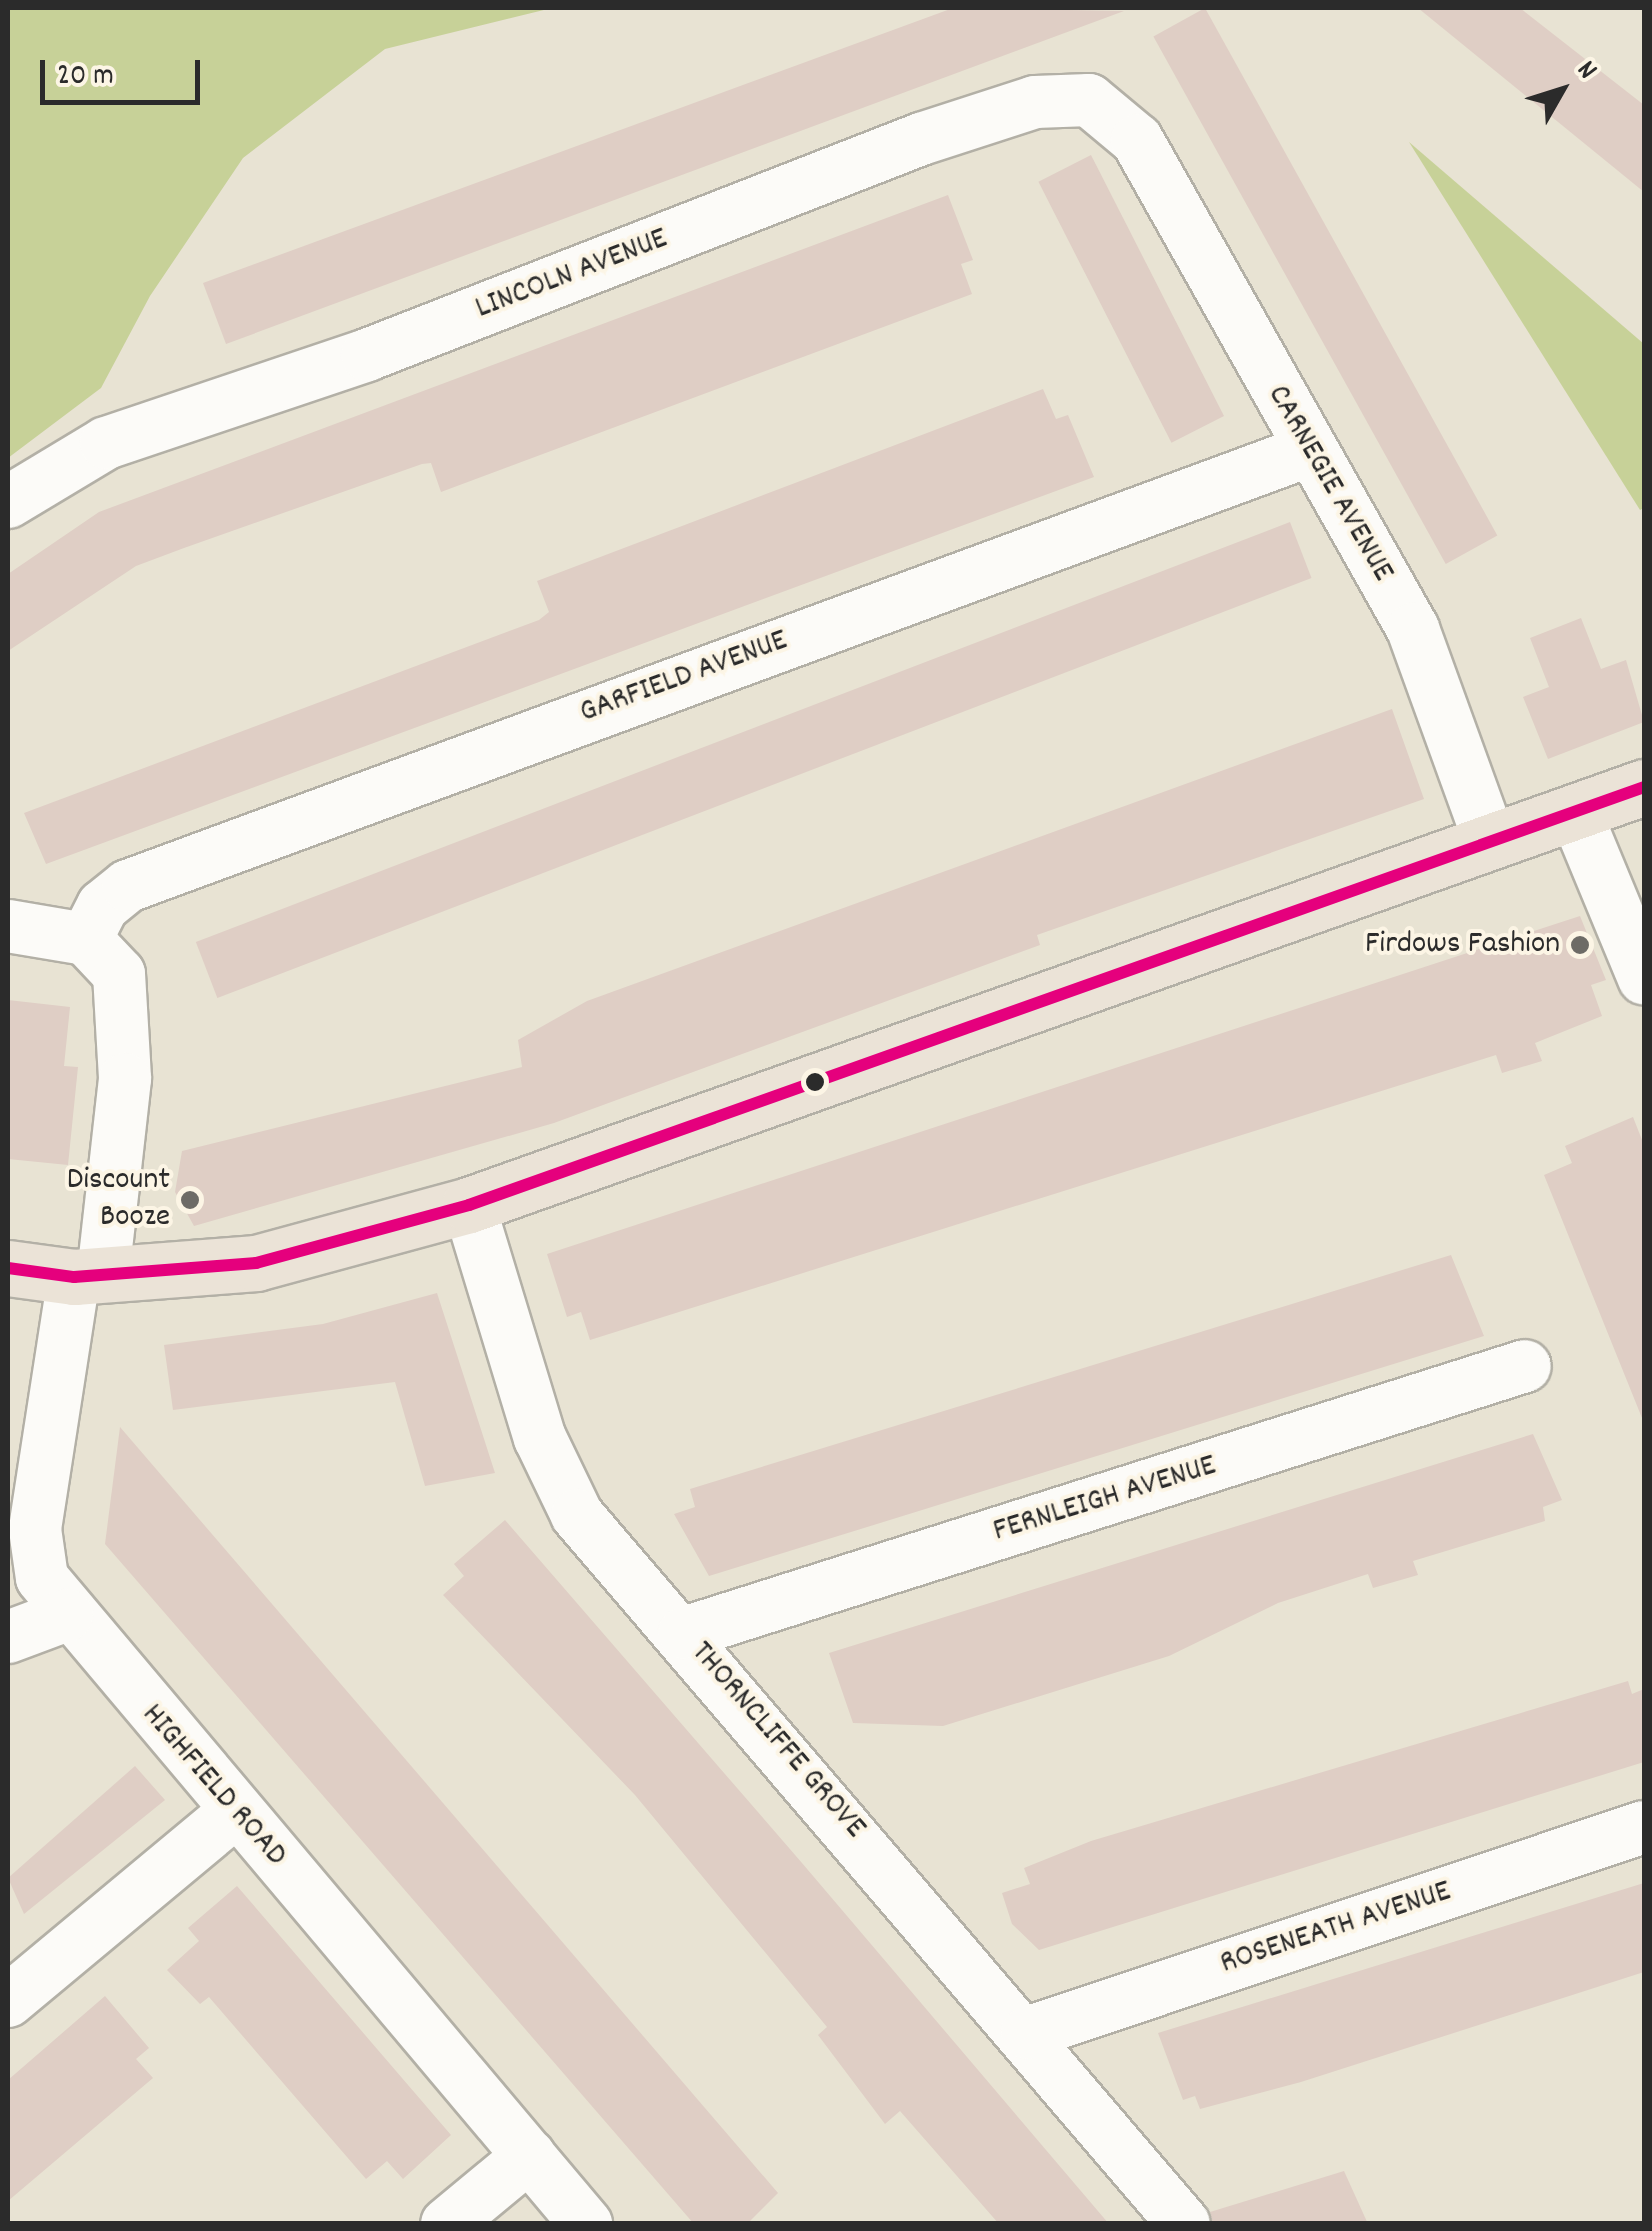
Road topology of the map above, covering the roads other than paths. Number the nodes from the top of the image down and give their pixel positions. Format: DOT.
graph roads {
  1 [pos="1137,140"];
  2 [pos="1308,452"];
  3 [pos="8,502"];
  4 [pos="1644,787"];
  5 [pos="1576,814"];
  6 [pos="1490,842"];
  7 [pos="8,926"];
  8 [pos="86,938"];
  9 [pos="1644,978"];
  10 [pos="469,1205"];
  11 [pos="8,1268"];
  12 [pos="89,1276"];
  13 [pos="1525,1366"];
  14 [pos="67,1615"];
  15 [pos="684,1633"];
  16 [pos="8,1638"];
  17 [pos="235,1812"];
  18 [pos="1644,1826"];
  19 [pos="8,2001"];
  20 [pos="1027,2033"];
  21 [pos="529,2156"];
  22 [pos="447,2224"];
  23 [pos="586,2224"];
  24 [pos="1184,2224"];
  1 -- 2 [label="street, CARNEGIE AVENUE"];
  1 -- 3 [label="street, LINCOLN AVENUE"];
  2 -- 6 [label="street, CARNEGIE AVENUE"];
  2 -- 8 [label="street, GARFIELD AVENUE"];
  4 -- 5 [label="main road"];
  5 -- 6 [label="main road"];
  5 -- 9 [label="street"];
  6 -- 10 [label="main road"];
  7 -- 8 [label="street"];
  8 -- 12 [label="street, HIGHFIELD ROAD"];
  10 -- 12 [label="main road"];
  10 -- 15 [label="street, THORNCLIFFE GROVE"];
  11 -- 12 [label="main road"];
  12 -- 14 [label="street, HIGHFIELD ROAD"];
  13 -- 15 [label="street, FERNLEIGH AVENUE"];
  14 -- 16 [label="street"];
  14 -- 17 [label="street, HIGHFIELD ROAD"];
  15 -- 20 [label="street, THORNCLIFFE GROVE"];
  17 -- 19 [label="street"];
  17 -- 21 [label="street, HIGHFIELD ROAD"];
  18 -- 20 [label="street, ROSENEATH AVENUE"];
  20 -- 24 [label="street, THORNCLIFFE GROVE"];
  21 -- 22 [label="street"];
  21 -- 23 [label="street, HIGHFIELD ROAD"];
}
